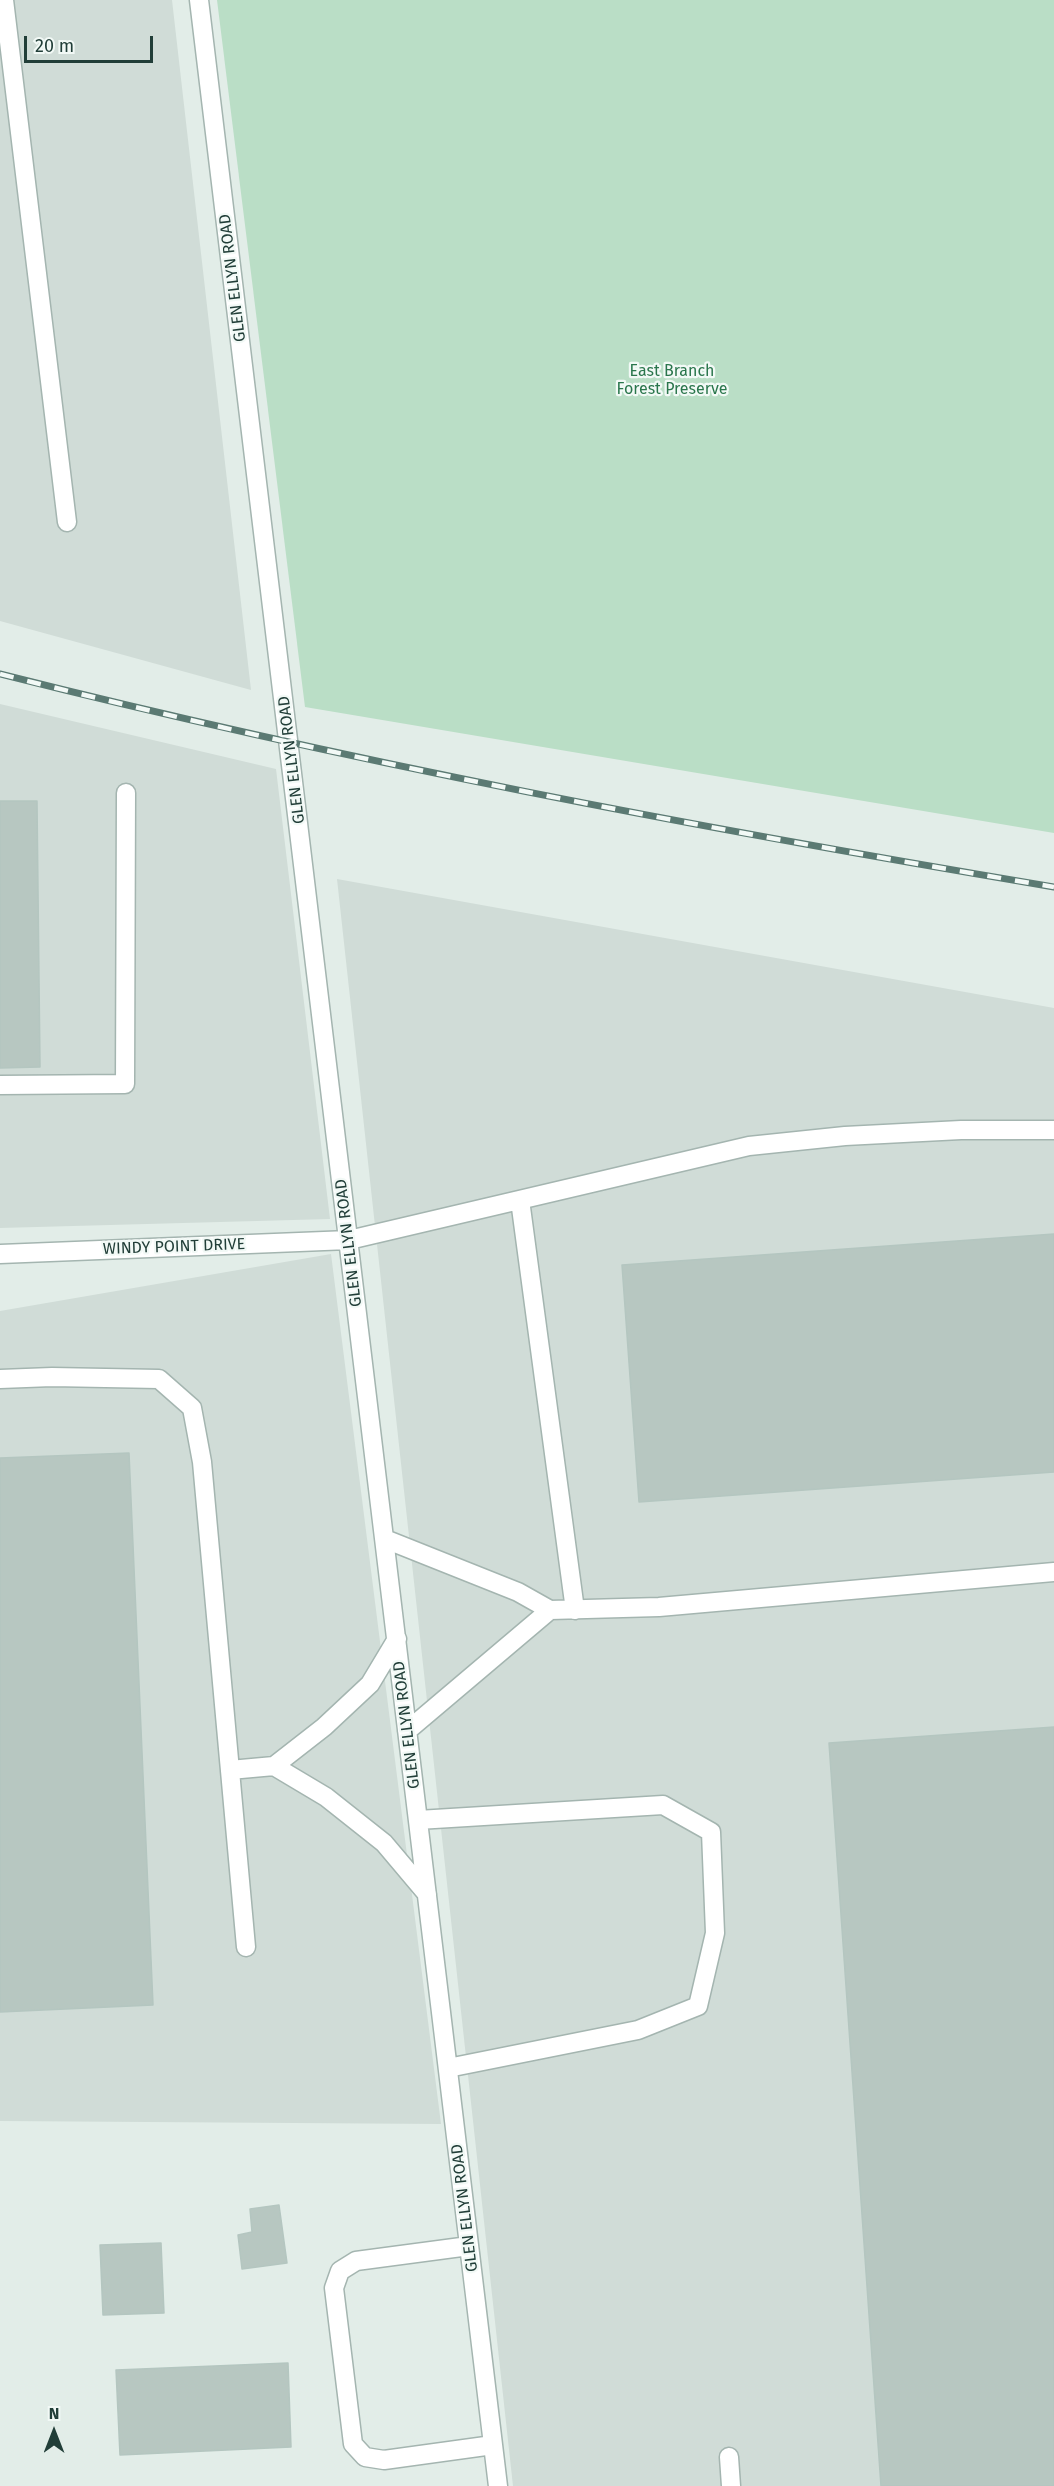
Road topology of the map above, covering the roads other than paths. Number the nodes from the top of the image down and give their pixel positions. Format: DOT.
graph roads {
  1 [pos="4,0"];
  2 [pos="199,0"];
  3 [pos="68,522"];
  4 [pos="126,793"];
  5 [pos="0,1085"];
  6 [pos="1054,1130"];
  7 [pos="520,1200"];
  8 [pos="349,1240"];
  9 [pos="0,1254"];
  10 [pos="0,1379"];
  11 [pos="385,1539"];
  12 [pos="1054,1572"];
  13 [pos="550,1610"];
  14 [pos="574,1610"];
  15 [pos="397,1639"];
  16 [pos="407,1731"];
  17 [pos="274,1766"];
  18 [pos="230,1770"];
  19 [pos="418,1820"];
  20 [pos="427,1894"];
  21 [pos="246,1947"];
  22 [pos="448,2068"];
  23 [pos="469,2246"];
  24 [pos="493,2445"];
  25 [pos="729,2457"];
  26 [pos="498,2486"];
  27 [pos="731,2486"];
  1 -- 3 [label="street"];
  2 -- 8 [label="street, GLEN ELLYN ROAD"];
  4 -- 5 [label="street"];
  6 -- 7 [label="street, WINDY POINT DRIVE"];
  7 -- 8 [label="street, WINDY POINT DRIVE"];
  7 -- 14 [label="street"];
  8 -- 9 [label="street, WINDY POINT DRIVE"];
  8 -- 11 [label="street, GLEN ELLYN ROAD"];
  10 -- 18 [label="street"];
  11 -- 13 [label="street"];
  11 -- 15 [label="street, GLEN ELLYN ROAD"];
  12 -- 14 [label="street"];
  13 -- 14 [label="street"];
  13 -- 16 [label="street"];
  15 -- 16 [label="street, GLEN ELLYN ROAD"];
  15 -- 17 [label="street"];
  16 -- 19 [label="street, GLEN ELLYN ROAD"];
  17 -- 18 [label="street"];
  17 -- 20 [label="street"];
  18 -- 21 [label="street"];
  19 -- 20 [label="street, GLEN ELLYN ROAD"];
  19 -- 22 [label="street"];
  20 -- 22 [label="street, GLEN ELLYN ROAD"];
  22 -- 23 [label="street, GLEN ELLYN ROAD"];
  23 -- 24 [label="street, GLEN ELLYN ROAD"];
  23 -- 24 [label="street"];
  24 -- 26 [label="street, GLEN ELLYN ROAD"];
  25 -- 27 [label="street"];
}
